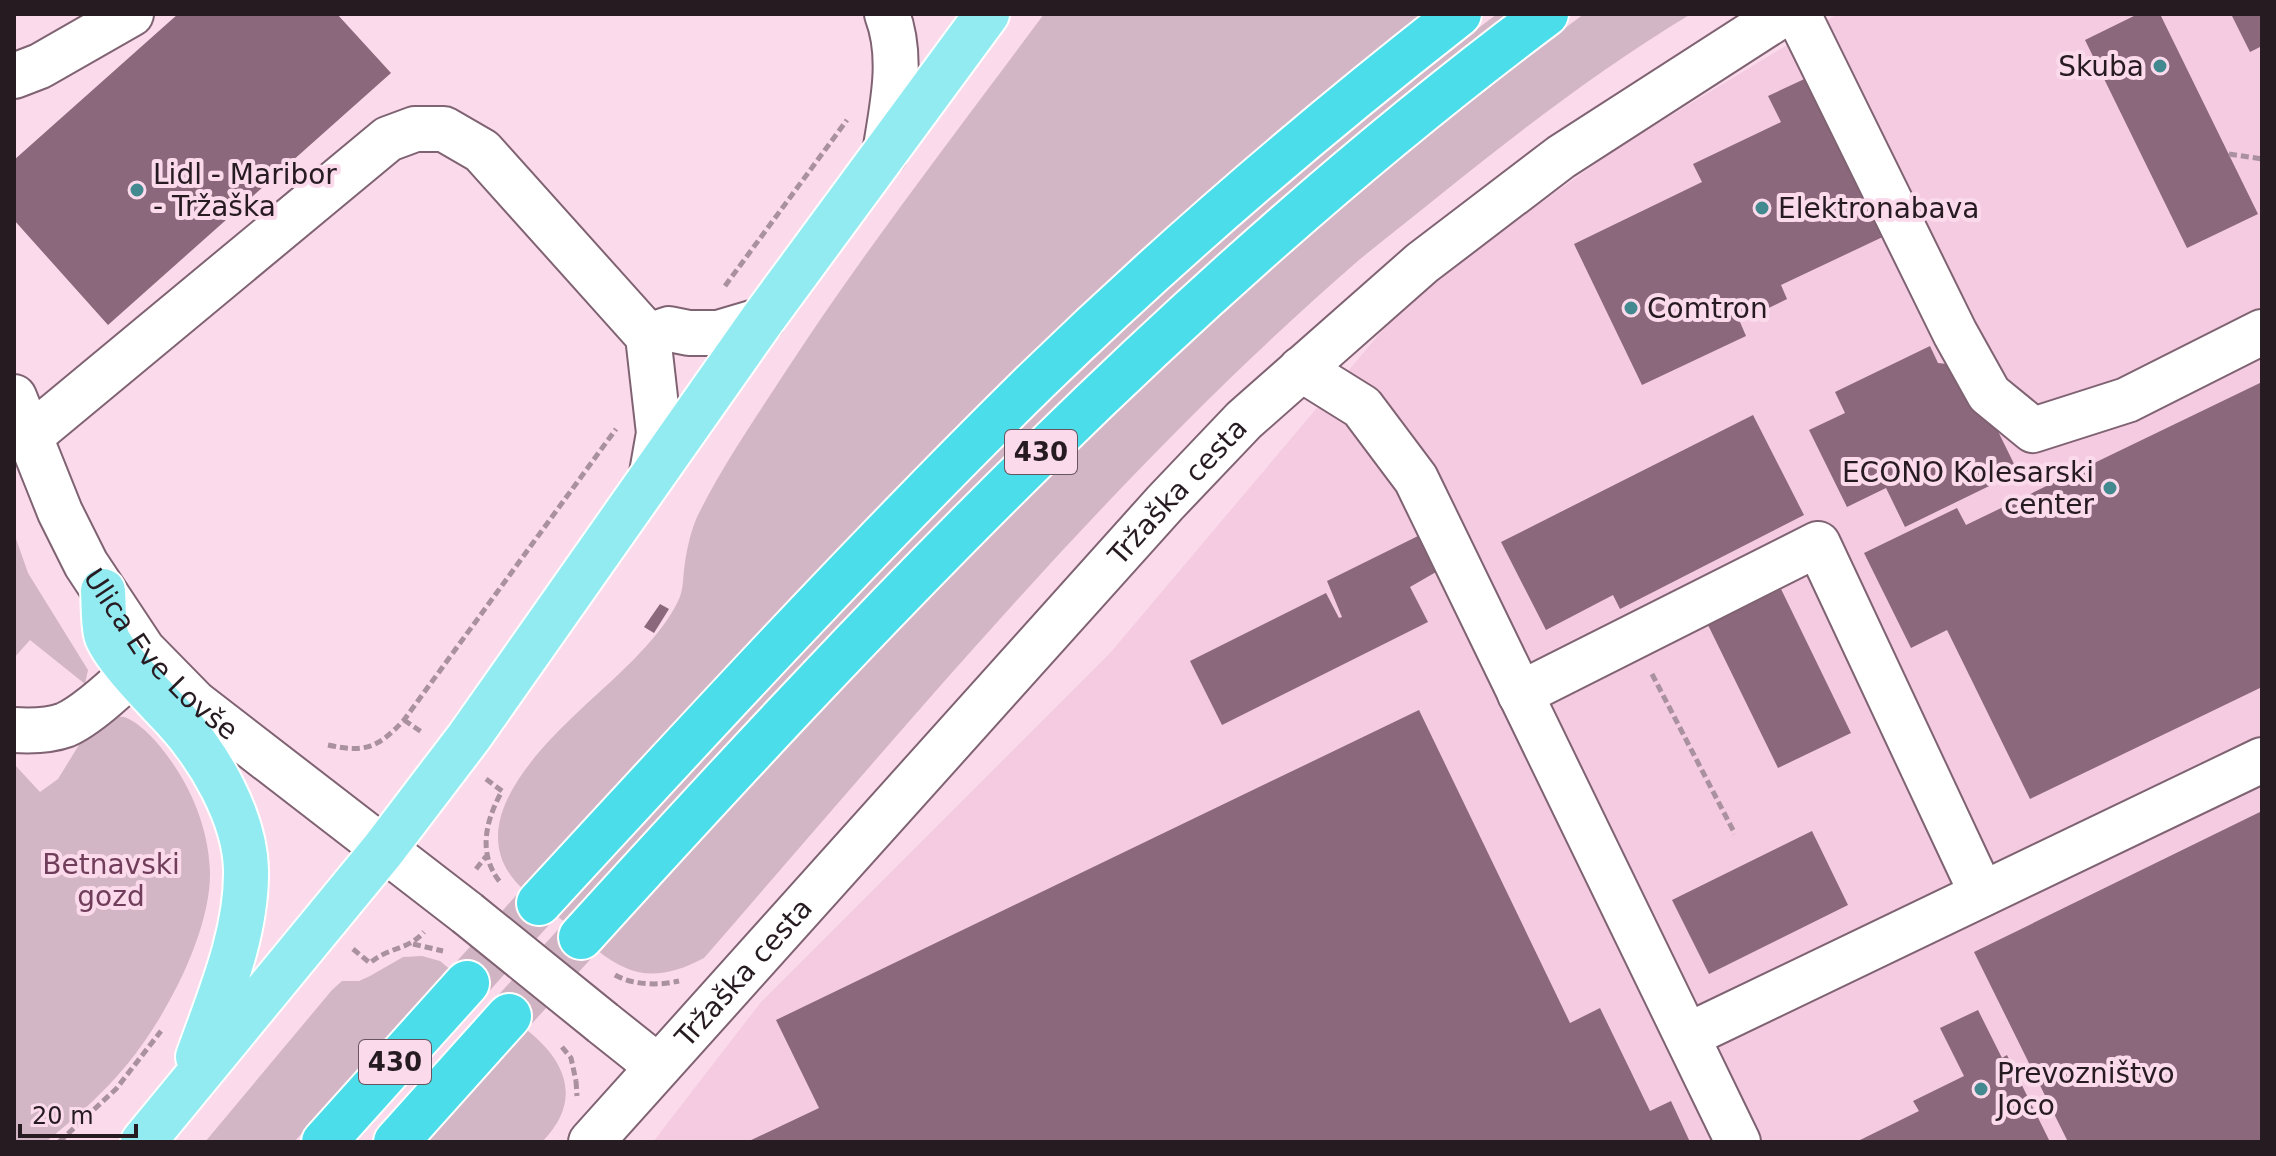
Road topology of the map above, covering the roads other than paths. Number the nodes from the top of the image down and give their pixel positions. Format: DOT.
graph roads {
  1 [pos="131,14"];
  2 [pos="887,14"];
  3 [pos="987,14"];
  4 [pos="1459,14"];
  5 [pos="1546,14"];
  6 [pos="1783,14"];
  7 [pos="1798,14"];
  8 [pos="14,76"];
  9 [pos="885,153"];
  10 [pos="762,320"];
  11 [pos="2262,332"];
  12 [pos="648,336"];
  13 [pos="1301,369"];
  14 [pos="22,417"];
  15 [pos="652,473"];
  16 [pos="103,591"];
  17 [pos="132,673"];
  18 [pos="1520,694"];
  19 [pos="14,730"];
  20 [pos="2262,760"];
  21 [pos="383,850"];
  22 [pos="520,894"];
  23 [pos="1982,894"];
  24 [pos="581,937"];
  25 [pos="467,983"];
  26 [pos="509,1016"];
  27 [pos="1687,1036"];
  28 [pos="657,1066"];
  29 [pos="187,1088"];
  30 [pos="143,1142"];
  31 [pos="324,1142"];
  32 [pos="396,1142"];
  33 [pos="591,1142"];
  34 [pos="1738,1142"];
  1 -- 8 [label="street"];
  2 -- 9 [label="street"];
  3 -- 9 [label="main road"];
  4 -- 22 [label="highway, 430"];
  5 -- 24 [label="highway, 430"];
  6 -- 13 [label="street, Tržaška cesta"];
  7 -- 11 [label="street"];
  9 -- 10 [label="main road"];
  10 -- 12 [label="street"];
  10 -- 15 [label="main road"];
  12 -- 14 [label="street"];
  12 -- 15 [label="street"];
  13 -- 18 [label="street"];
  13 -- 28 [label="street, Tržaška cesta"];
  14 -- 16 [label="street, Ulica Eve Lovše"];
  15 -- 21 [label="main road"];
  16 -- 17 [label="main road"];
  16 -- 21 [label="street, Ulica Eve Lovše"];
  17 -- 19 [label="street"];
  17 -- 29 [label="main road"];
  18 -- 23 [label="street"];
  18 -- 27 [label="street"];
  20 -- 23 [label="street"];
  21 -- 28 [label="street, Tržaška cesta, bridge"];
  21 -- 29 [label="main road"];
  23 -- 27 [label="street"];
  25 -- 31 [label="highway, 430"];
  26 -- 32 [label="highway, 430"];
  27 -- 34 [label="street"];
  28 -- 33 [label="street, Tržaška cesta"];
  29 -- 30 [label="main road"];
}
